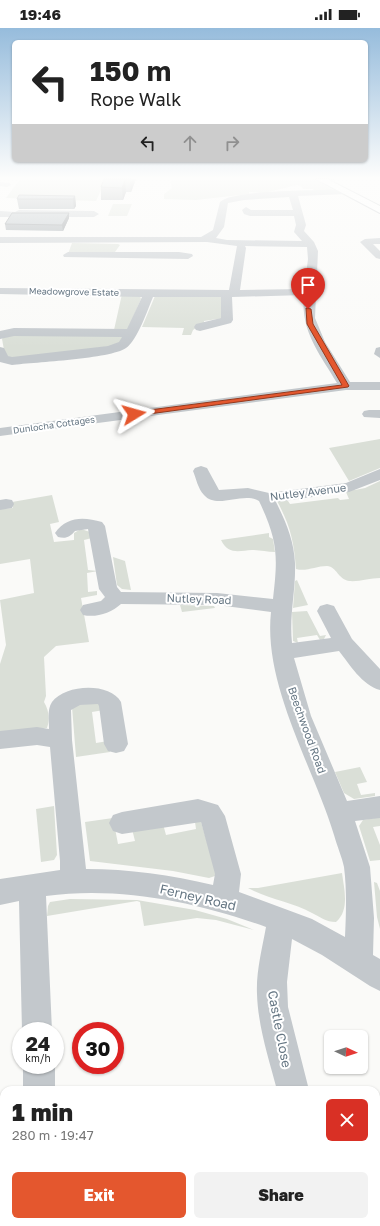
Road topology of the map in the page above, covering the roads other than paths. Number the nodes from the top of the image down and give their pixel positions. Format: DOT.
graph roads {
  1 [pos="0,235"];
  2 [pos="78,235"];
  3 [pos="216,235"];
  4 [pos="302,235"];
  5 [pos="54,237"];
  6 [pos="208,239"];
  7 [pos="0,240"];
  8 [pos="126,241"];
  9 [pos="380,242"];
  10 [pos="311,244"];
  11 [pos="241,248"];
  12 [pos="68,255"];
  13 [pos="121,255"];
  14 [pos="188,256"];
  15 [pos="380,256"];
  16 [pos="0,291"];
  17 [pos="309,292"];
  18 [pos="148,293"];
  19 [pos="230,293"];
  20 [pos="206,324"];
  21 [pos="131,333"];
  22 [pos="0,335"];
  23 [pos="0,351"];
  24 [pos="380,351"];
  25 [pos="380,354"];
  26 [pos="346,386"];
  27 [pos="380,386"];
  28 [pos="0,432"];
  29 [pos="201,471"];
  30 [pos="380,474"];
  31 [pos="266,498"];
  32 [pos="67,530"];
  33 [pos="116,598"];
  34 [pos="281,607"];
  35 [pos="90,610"];
  36 [pos="327,611"];
  37 [pos="344,643"];
  38 [pos="282,652"];
  39 [pos="380,682"];
  40 [pos="115,738"];
  41 [pos="0,740"];
  42 [pos="61,740"];
  43 [pos="380,806"];
  44 [pos="340,813"];
  45 [pos="122,823"];
  46 [pos="73,882"];
  47 [pos="32,886"];
  48 [pos="0,892"];
  49 [pos="224,901"];
  50 [pos="281,921"];
  51 [pos="369,969"];
  52 [pos="37,1022"];
  53 [pos="39,1074"];
  54 [pos="39,1086"];
  55 [pos="292,1086"];
  1 -- 5 [label="street"];
  2 -- 5 [label="street"];
  3 -- 6 [label="street"];
  4 -- 10 [label="street"];
  5 -- 7 [label="street"];
  5 -- 8 [label="street"];
  6 -- 8 [label="street"];
  6 -- 10 [label="street"];
  8 -- 13 [label="street"];
  9 -- 15 [label="street"];
  10 -- 17 [label="street"];
  11 -- 19 [label="street"];
  12 -- 13 [label="street"];
  13 -- 14 [label="street"];
  16 -- 18 [label="street, Meadowgrove Estate"];
  17 -- 19 [label="street, Meadowgrove Estate"];
  17 -- 26 [label="street"];
  18 -- 19 [label="street, Meadowgrove Estate"];
  18 -- 21 [label="street"];
  19 -- 20 [label="street"];
  21 -- 22 [label="street"];
  21 -- 23 [label="street"];
  24 -- 25 [label="street"];
  26 -- 27 [label="street, Dunlocha Cottages"];
  26 -- 28 [label="street, Dunlocha Cottages"];
  29 -- 31 [label="street, Nutley Avenue"];
  30 -- 31 [label="street, Nutley Avenue"];
  31 -- 34 [label="street, Beechwood Road"];
  32 -- 33 [label="street"];
  33 -- 34 [label="street, Nutley Road"];
  33 -- 35 [label="street"];
  34 -- 38 [label="street, Beechwood Road"];
  36 -- 37 [label="street"];
  37 -- 38 [label="street"];
  37 -- 39 [label="street"];
  38 -- 44 [label="street, Beechwood Road"];
  40 -- 42 [label="street"];
  41 -- 42 [label="street"];
  42 -- 46 [label="street"];
  43 -- 44 [label="street"];
  44 -- 51 [label="street, Beechwood Road"];
  45 -- 49 [label="street"];
  46 -- 47 [label="street, Ferney Road"];
  46 -- 49 [label="street, Ferney Road"];
  47 -- 48 [label="street, Ferney Road"];
  47 -- 52 [label="street"];
  49 -- 50 [label="street, Ferney Road"];
  50 -- 51 [label="street, Ferney Road"];
  50 -- 55 [label="street, Castle Close"];
  53 -- 54 [label="street"];
}
